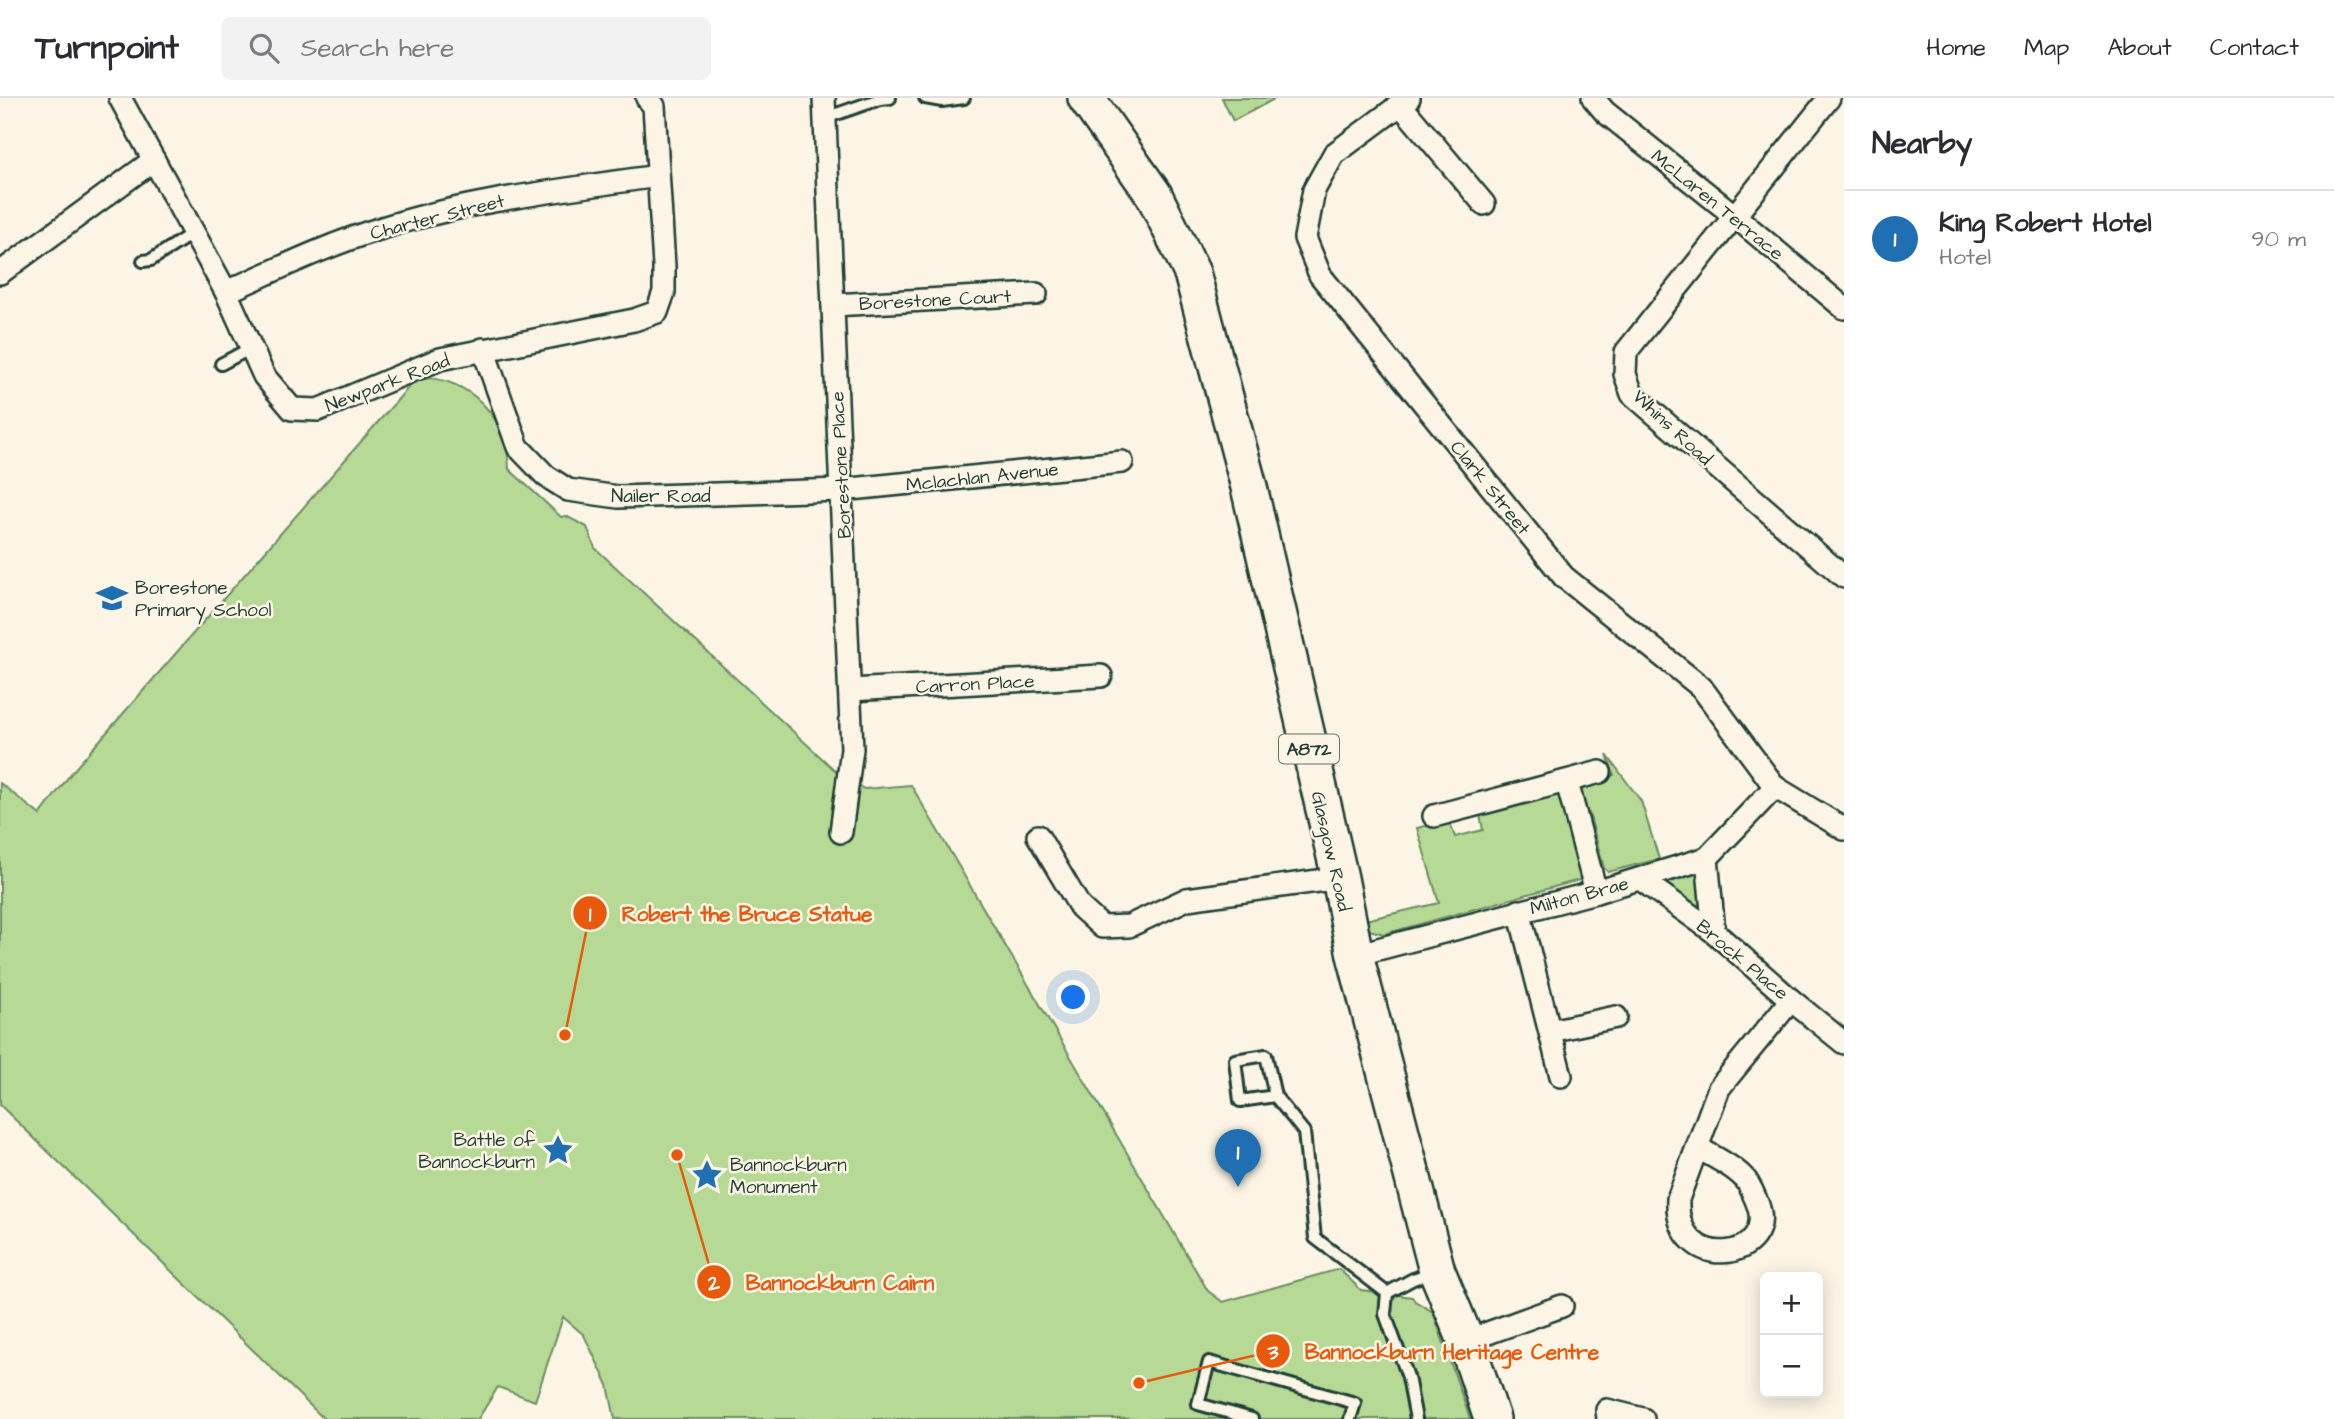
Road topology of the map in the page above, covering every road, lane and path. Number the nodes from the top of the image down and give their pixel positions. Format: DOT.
graph roads {
  1 [pos="120,98"];
  2 [pos="647,98"];
  3 [pos="890,98"];
  4 [pos="925,98"];
  5 [pos="964,98"];
  6 [pos="1086,98"];
  7 [pos="1593,98"];
  8 [pos="1824,100"];
  9 [pos="1404,101"];
  10 [pos="824,108"];
  11 [pos="154,160"];
  12 [pos="657,176"];
  13 [pos="1484,204"];
  14 [pos="1736,217"];
  15 [pos="194,233"];
  16 [pos="143,261"];
  17 [pos="0,273"];
  18 [pos="226,292"];
  19 [pos="1036,294"];
  20 [pos="833,305"];
  21 [pos="1844,308"];
  22 [pos="251,348"];
  23 [pos="484,349"];
  24 [pos="221,364"];
  25 [pos="1122,462"];
  26 [pos="841,490"];
  27 [pos="1844,577"];
  28 [pos="1101,676"];
  29 [pos="849,690"];
  30 [pos="1600,772"];
  31 [pos="1567,782"];
  32 [pos="1775,787"];
  33 [pos="1434,816"];
  34 [pos="1844,829"];
  35 [pos="841,832"];
  36 [pos="1038,836"];
  37 [pos="1706,858"];
  38 [pos="1340,878"];
  39 [pos="1640,879"];
  40 [pos="1596,892"];
  41 [pos="1519,911"];
  42 [pos="1714,932"];
  43 [pos="1355,955"];
  44 [pos="1791,1000"];
  45 [pos="1616,1017"];
  46 [pos="1550,1031"];
  47 [pos="1844,1043"];
  48 [pos="1561,1076"];
  49 [pos="1275,1096"];
  50 [pos="1698,1148"];
  51 [pos="1437,1271"];
  52 [pos="1387,1293"];
  53 [pos="1562,1306"];
  54 [pos="1466,1341"];
  55 [pos="1252,1419"];
  56 [pos="1350,1419"];
  57 [pos="1416,1419"];
  58 [pos="1492,1419"];
  59 [pos="1608,1419"];
  60 [pos="1643,1419"];
  1 -- 11 [label="street, Newpark Road"];
  2 -- 12 [label="street, Newpark Road"];
  3 -- 10 [label="lane"];
  4 -- 5 [label="lane"];
  6 -- 38 [label="main road, Glasgow Road / A872"];
  7 -- 14 [label="street, McLaren Terrace"];
  8 -- 14 [label="street, Whins Road"];
  9 -- 13 [label="street"];
  9 -- 32 [label="street, Clark Street"];
  10 -- 20 [label="street, Borestone Place"];
  11 -- 15 [label="street, Newpark Road"];
  11 -- 17 [label="street"];
  12 -- 18 [label="street, Charter Street"];
  12 -- 23 [label="street, Newpark Road"];
  14 -- 21 [label="street, McLaren Terrace"];
  14 -- 27 [label="street, Whins Road"];
  15 -- 16 [label="lane"];
  15 -- 18 [label="street, Newpark Road"];
  18 -- 22 [label="street, Newpark Road"];
  19 -- 20 [label="street, Borestone Court"];
  20 -- 26 [label="street, Borestone Place"];
  22 -- 23 [label="street, Newpark Road"];
  22 -- 24 [label="lane"];
  23 -- 26 [label="street, Nailer Road"];
  25 -- 26 [label="street, Mclachlan Avenue"];
  26 -- 29 [label="street, Borestone Place"];
  28 -- 29 [label="street, Carron Place"];
  29 -- 35 [label="street, Borestone Place"];
  30 -- 31 [label="street"];
  31 -- 33 [label="street"];
  31 -- 40 [label="street"];
  32 -- 34 [label="street, Clark Street"];
  32 -- 37 [label="street, Milton Brae"];
  36 -- 38 [label="street"];
  37 -- 39 [label="street, Milton Brae"];
  37 -- 42 [label="street"];
  38 -- 43 [label="main road, Glasgow Road / A872"];
  39 -- 40 [label="street, Milton Brae"];
  39 -- 42 [label="street, Brock Place"];
  40 -- 41 [label="street, Milton Brae"];
  41 -- 43 [label="street, Milton Brae"];
  41 -- 46 [label="street"];
  42 -- 44 [label="street, Brock Place"];
  43 -- 51 [label="main road, Glasgow Road / A872"];
  44 -- 47 [label="street, Brock Place"];
  44 -- 50 [label="street"];
  45 -- 46 [label="street"];
  46 -- 48 [label="street"];
  49 -- 49 [label="lane"];
  49 -- 52 [label="lane"];
  50 -- 50 [label="street"];
  51 -- 52 [label="lane"];
  51 -- 54 [label="main road, Glasgow Road / A872"];
  52 -- 57 [label="lane"];
  53 -- 54 [label="street"];
  54 -- 58 [label="main road, Glasgow Road / A872"];
  55 -- 56 [label="lane"];
  59 -- 60 [label="street"];
}
